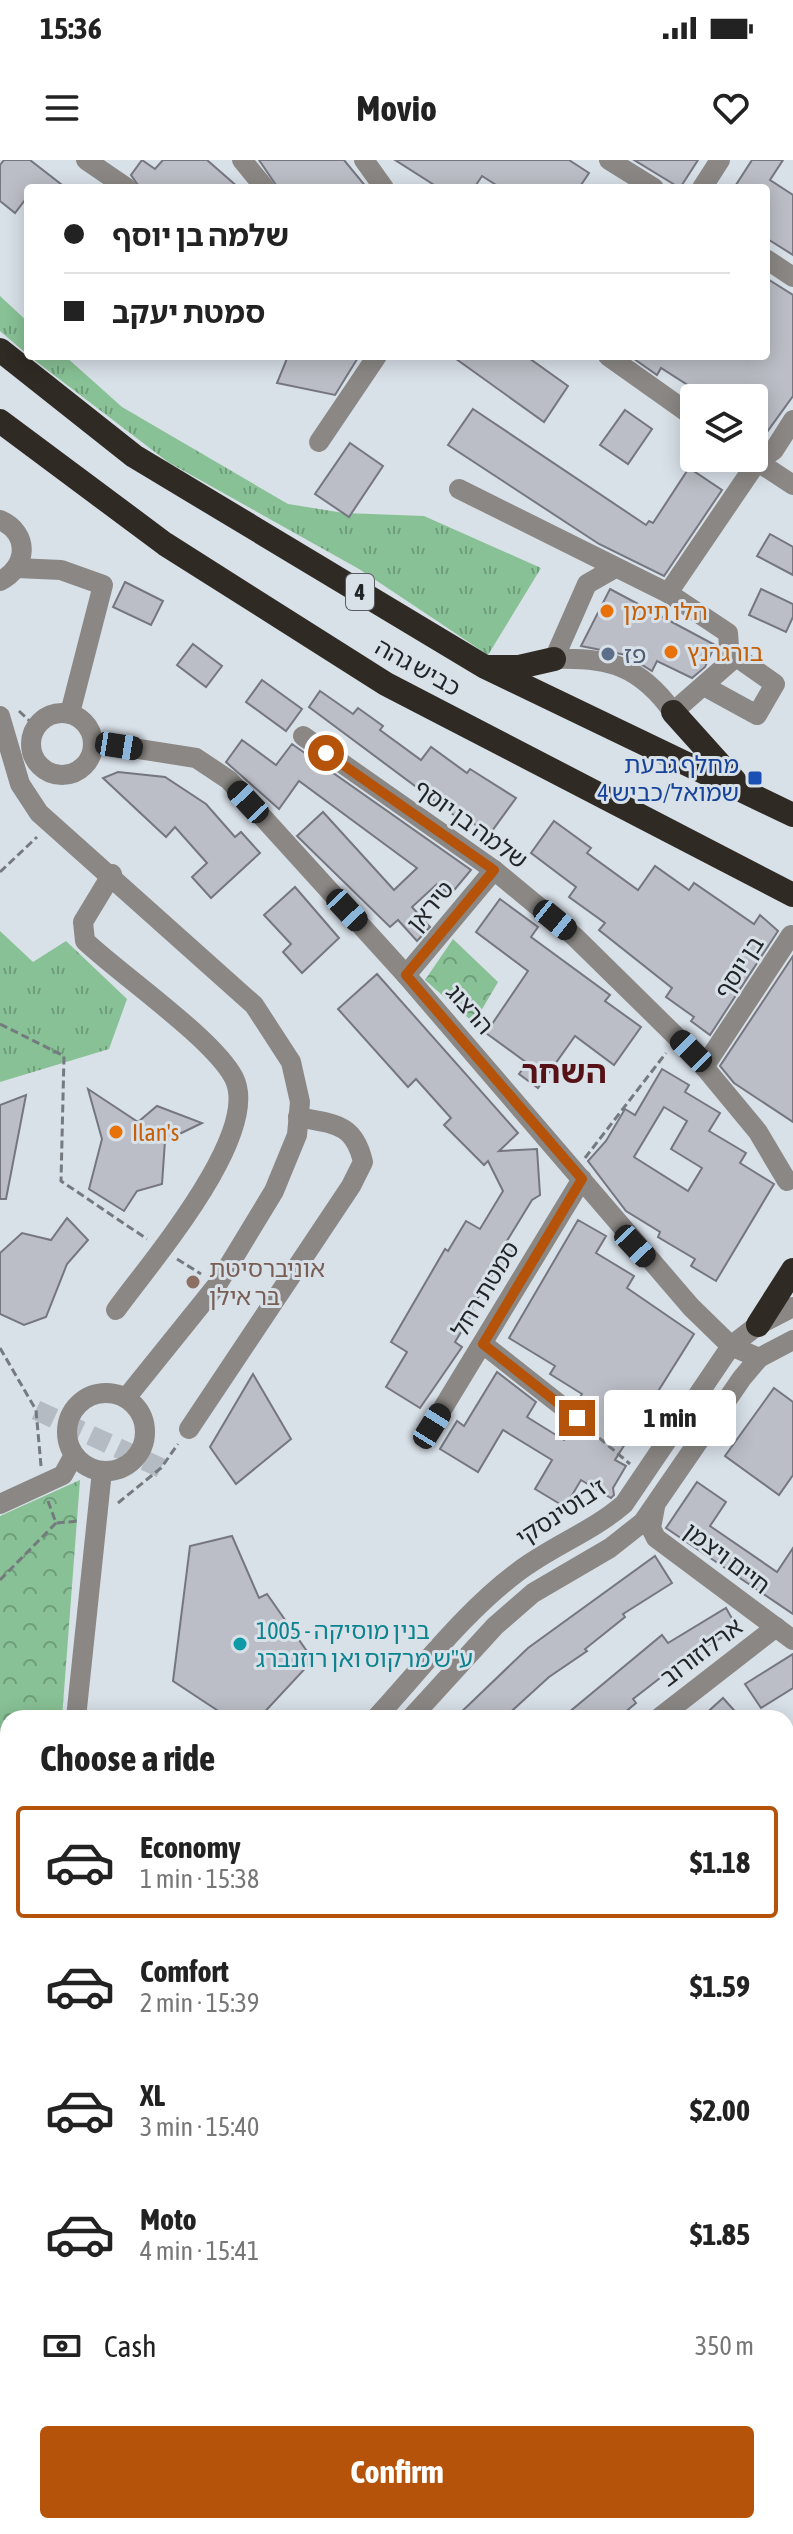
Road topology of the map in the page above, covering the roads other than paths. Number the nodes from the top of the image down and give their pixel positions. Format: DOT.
graph roads {
  1 [pos="86,160"];
  2 [pos="125,160"];
  3 [pos="242,160"];
  4 [pos="364,160"];
  5 [pos="609,160"];
  6 [pos="720,160"];
  7 [pos="119,183"];
  8 [pos="262,184"];
  9 [pos="381,184"];
  10 [pos="648,184"];
  11 [pos="705,184"];
  12 [pos="770,262"];
  13 [pos="793,277"];
  14 [pos="0,350"];
  15 [pos="374,360"];
  16 [pos="614,360"];
  17 [pos="680,407"];
  18 [pos="793,420"];
  19 [pos="0,421"];
  20 [pos="319,442"];
  21 [pos="768,453"];
  22 [pos="768,469"];
  23 [pos="747,472"];
  24 [pos="793,485"];
  25 [pos="459,489"];
  26 [pos="0,520"];
  27 [pos="17,568"];
  28 [pos="615,568"];
  29 [pos="0,581"];
  30 [pos="668,593"];
  31 [pos="731,653"];
  32 [pos="554,659"];
  33 [pos="485,667"];
  34 [pos="704,686"];
  35 [pos="673,712"];
  36 [pos="70,713"];
  37 [pos="0,716"];
  38 [pos="303,736"];
  39 [pos="94,742"];
  40 [pos="745,791"];
  41 [pos="793,815"];
  42 [pos="494,870"];
  43 [pos="112,874"];
  44 [pos="792,895"];
  45 [pos="791,935"];
  46 [pos="406,975"];
  47 [pos="704,1067"];
  48 [pos="298,1117"];
  49 [pos="579,1175"];
  50 [pos="787,1181"];
  51 [pos="793,1270"];
  52 [pos="793,1307"];
  53 [pos="116,1310"];
  54 [pos="758,1325"];
  55 [pos="793,1340"];
  56 [pos="483,1344"];
  57 [pos="731,1346"];
  58 [pos="759,1358"];
  59 [pos="126,1398"];
  60 [pos="577,1418"];
  61 [pos="432,1426"];
  62 [pos="189,1429"];
  63 [pos="74,1455"];
  64 [pos="102,1471"];
  65 [pos="0,1504"];
  66 [pos="655,1506"];
  67 [pos="776,1627"];
  68 [pos="793,1640"];
  69 [pos="80,1692"];
  70 [pos="77,1710"];
  71 [pos="90,1710"];
  72 [pos="383,1710"];
  73 [pos="418,1710"];
  74 [pos="671,1710"];
  1 -- 7 [label="street"];
  2 -- 7 [label="street"];
  3 -- 8 [label="street"];
  4 -- 9 [label="street"];
  5 -- 10 [label="street"];
  6 -- 11 [label="street"];
  12 -- 13 [label="street"];
  14 -- 33 [label="highway, כביש גהה / 4"];
  15 -- 20 [label="street"];
  16 -- 17 [label="street"];
  18 -- 21 [label="street"];
  19 -- 44 [label="highway, כביש גהה"];
  22 -- 24 [label="street"];
  23 -- 30 [label="street"];
  25 -- 28 [label="street"];
  26 -- 27 [label="street"];
  27 -- 29 [label="street"];
  27 -- 36 [label="street"];
  28 -- 30 [label="street"];
  28 -- 32 [label="street"];
  30 -- 31 [label="street"];
  31 -- 34 [label="street"];
  31 -- 34 [label="street"];
  32 -- 33 [label="highway"];
  32 -- 35 [label="street"];
  33 -- 40 [label="highway, כביש גהה / 4"];
  34 -- 35 [label="street"];
  35 -- 40 [label="highway"];
  36 -- 39 [label="street"];
  36 -- 39 [label="street"];
  37 -- 43 [label="street"];
  38 -- 42 [label="street, שלמה בן יוסף"];
  39 -- 46 [label="street, הרצוג"];
  40 -- 41 [label="highway, כביש גהה / 4"];
  42 -- 46 [label="street, טיראן"];
  42 -- 47 [label="street, שלמה בן יוסף"];
  43 -- 48 [label="street"];
  43 -- 53 [label="street"];
  45 -- 47 [label="street, בן יוסף"];
  46 -- 49 [label="street, הרצוג"];
  47 -- 50 [label="street, שלמה בן יוסף"];
  48 -- 59 [label="street"];
  48 -- 62 [label="street"];
  49 -- 56 [label="street, סמטת רחל"];
  49 -- 57 [label="street, הרצוג"];
  51 -- 54 [label="highway"];
  52 -- 54 [label="street, ז'בוטינסקי"];
  54 -- 57 [label="street, ז'בוטינסקי"];
  55 -- 58 [label="street"];
  56 -- 60 [label="street"];
  56 -- 61 [label="street, סמטת רחל"];
  57 -- 58 [label="street"];
  57 -- 72 [label="street, ז'בוטינסקי"];
  58 -- 66 [label="street"];
  59 -- 63 [label="street"];
  59 -- 64 [label="street"];
  63 -- 64 [label="street"];
  63 -- 65 [label="street"];
  64 -- 69 [label="street"];
  66 -- 67 [label="street, חיים ויצמן"];
  66 -- 73 [label="street"];
  67 -- 68 [label="street, חיים ויצמן"];
  67 -- 74 [label="street, ארלוזורוב"];
  69 -- 70 [label="street"];
  69 -- 71 [label="street"];
}
